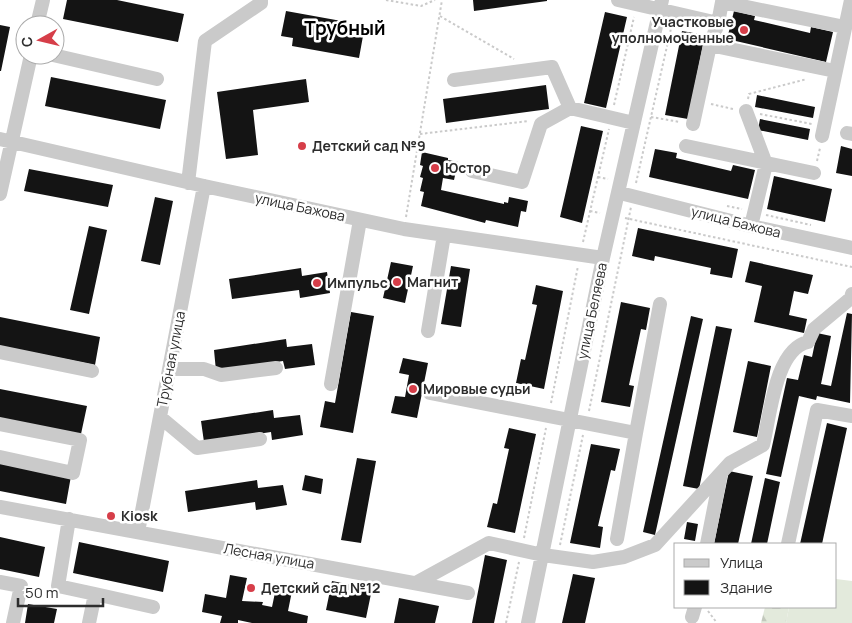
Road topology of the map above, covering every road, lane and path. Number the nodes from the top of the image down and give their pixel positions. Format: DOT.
graph roads {
  1 [pos="43,0"];
  2 [pos="261,0"];
  3 [pos="386,0"];
  4 [pos="435,0"];
  5 [pos="442,0"];
  6 [pos="618,0"];
  7 [pos="851,0"];
  8 [pos="394,1"];
  9 [pos="637,4"];
  10 [pos="661,4"];
  11 [pos="674,12"];
  12 [pos="39,15"];
  13 [pos="440,16"];
  14 [pos="718,23"];
  15 [pos="845,27"];
  16 [pos="710,45"];
  17 [pos="65,58"];
  18 [pos="515,60"];
  19 [pos="28,65"];
  20 [pos="835,71"];
  21 [pos="157,79"];
  22 [pos="806,79"];
  23 [pos="454,80"];
  24 [pos="570,108"];
  25 [pos="746,111"];
  26 [pos="651,117"];
  27 [pos="552,118"];
  28 [pos="611,119"];
  29 [pos="634,124"];
  30 [pos="693,124"];
  31 [pos="420,134"];
  32 [pos="822,136"];
  33 [pos="6,140"];
  34 [pos="686,146"];
  35 [pos="766,164"];
  36 [pos="472,171"];
  37 [pos="814,173"];
  38 [pos="188,182"];
  39 [pos="204,186"];
  40 [pos="0,194"];
  41 [pos="627,194"];
  42 [pos="590,211"];
  43 [pos="614,216"];
  44 [pos="629,219"];
  45 [pos="360,220"];
  46 [pos="751,226"];
  47 [pos="404,229"];
  48 [pos="444,235"];
  49 [pos="852,248"];
  50 [pos="581,254"];
  51 [pos="603,258"];
  52 [pos="852,267"];
  53 [pos="852,297"];
  54 [pos="660,304"];
  55 [pos="428,331"];
  56 [pos="0,352"];
  57 [pos="276,368"];
  58 [pos="169,369"];
  59 [pos="92,371"];
  60 [pos="331,384"];
  61 [pos="430,393"];
  62 [pos="852,416"];
  63 [pos="160,417"];
  64 [pos="548,417"];
  65 [pos="570,421"];
  66 [pos="0,424"];
  67 [pos="586,424"];
  68 [pos="636,433"];
  69 [pos="260,439"];
  70 [pos="0,458"];
  71 [pos="722,472"];
  72 [pos="0,507"];
  73 [pos="69,519"];
  74 [pos="138,532"];
  75 [pos="617,539"];
  76 [pos="707,543"];
  77 [pos="788,543"];
  78 [pos="521,550"];
  79 [pos="543,555"];
  80 [pos="557,557"];
  81 [pos="0,582"];
  82 [pos="416,583"];
  83 [pos="468,593"];
  84 [pos="95,594"];
  85 [pos="153,607"];
  86 [pos="706,608"];
  87 [pos="13,623"];
  88 [pos="89,623"];
  89 [pos="506,623"];
  90 [pos="528,623"];
  91 [pos="716,623"];
  1 -- 12 [label="street"];
  2 -- 38 [label="street"];
  3 -- 8 [label="path"];
  4 -- 8 [label="path"];
  5 -- 13 [label="path"];
  6 -- 9 [label="street"];
  7 -- 15 [label="street"];
  9 -- 10 [label="street"];
  9 -- 28 [label="path"];
  10 -- 11 [label="street"];
  10 -- 29 [label="street, улица Беляева"];
  11 -- 14 [label="street"];
  11 -- 26 [label="path"];
  13 -- 18 [label="path"];
  13 -- 31 [label="path"];
  14 -- 15 [label="street"];
  14 -- 16 [label="street"];
  15 -- 20 [label="street"];
  16 -- 20 [label="street"];
  16 -- 30 [label="street"];
  17 -- 21 [label="street"];
  19 -- 33 [label="street"];
  20 -- 32 [label="street"];
  22 -- 25 [label="path"];
  23 -- 24 [label="street"];
  24 -- 27 [label="street"];
  24 -- 28 [label="street"];
  25 -- 35 [label="street"];
  26 -- 30 [label="path"];
  26 -- 41 [label="path"];
  27 -- 31 [label="path"];
  27 -- 36 [label="street"];
  28 -- 29 [label="street"];
  28 -- 42 [label="path"];
  29 -- 41 [label="street, улица Беляева"];
  31 -- 47 [label="path"];
  33 -- 38 [label="street, улица Бажова"];
  33 -- 40 [label="street"];
  34 -- 35 [label="street"];
  35 -- 37 [label="street"];
  35 -- 46 [label="street"];
  38 -- 39 [label="street, улица Бажова"];
  39 -- 45 [label="street, улица Бажова"];
  39 -- 58 [label="street, Трубная улица"];
  41 -- 43 [label="street, улица Беляева"];
  41 -- 44 [label="path"];
  41 -- 46 [label="street, улица Бажова"];
  42 -- 43 [label="path"];
  42 -- 50 [label="path"];
  43 -- 44 [label="path"];
  43 -- 51 [label="street, улица Беляева"];
  44 -- 52 [label="path"];
  44 -- 67 [label="path"];
  45 -- 47 [label="street, улица Бажова"];
  45 -- 60 [label="street"];
  46 -- 49 [label="street, улица Бажова"];
  47 -- 48 [label="street, улица Бажова"];
  48 -- 50 [label="street, улица Бажова"];
  48 -- 55 [label="street"];
  50 -- 51 [label="street, улица Бажова"];
  50 -- 64 [label="path"];
  51 -- 65 [label="street, улица Беляева"];
  53 -- 71 [label="street"];
  54 -- 68 [label="street"];
  56 -- 59 [label="street"];
  57 -- 58 [label="street"];
  58 -- 63 [label="street, Трубная улица"];
  61 -- 64 [label="street"];
  62 -- 77 [label="street"];
  63 -- 69 [label="street"];
  63 -- 74 [label="street, Трубная улица"];
  64 -- 65 [label="street"];
  64 -- 78 [label="path"];
  65 -- 67 [label="street"];
  65 -- 79 [label="street, улица Беляева"];
  66 -- 70 [label="street"];
  67 -- 68 [label="street"];
  67 -- 80 [label="path"];
  68 -- 75 [label="street"];
  71 -- 76 [label="street"];
  71 -- 80 [label="street"];
  72 -- 73 [label="street, Лесная улица"];
  73 -- 74 [label="street, Лесная улица"];
  73 -- 84 [label="street"];
  74 -- 82 [label="street, Лесная улица"];
  78 -- 79 [label="street"];
  78 -- 82 [label="street"];
  78 -- 89 [label="path"];
  79 -- 80 [label="street"];
  79 -- 90 [label="street, улица Беляева"];
  81 -- 87 [label="street"];
  82 -- 83 [label="street, Лесная улица"];
  84 -- 85 [label="street"];
  84 -- 88 [label="street"];
  86 -- 91 [label="path"];
}
